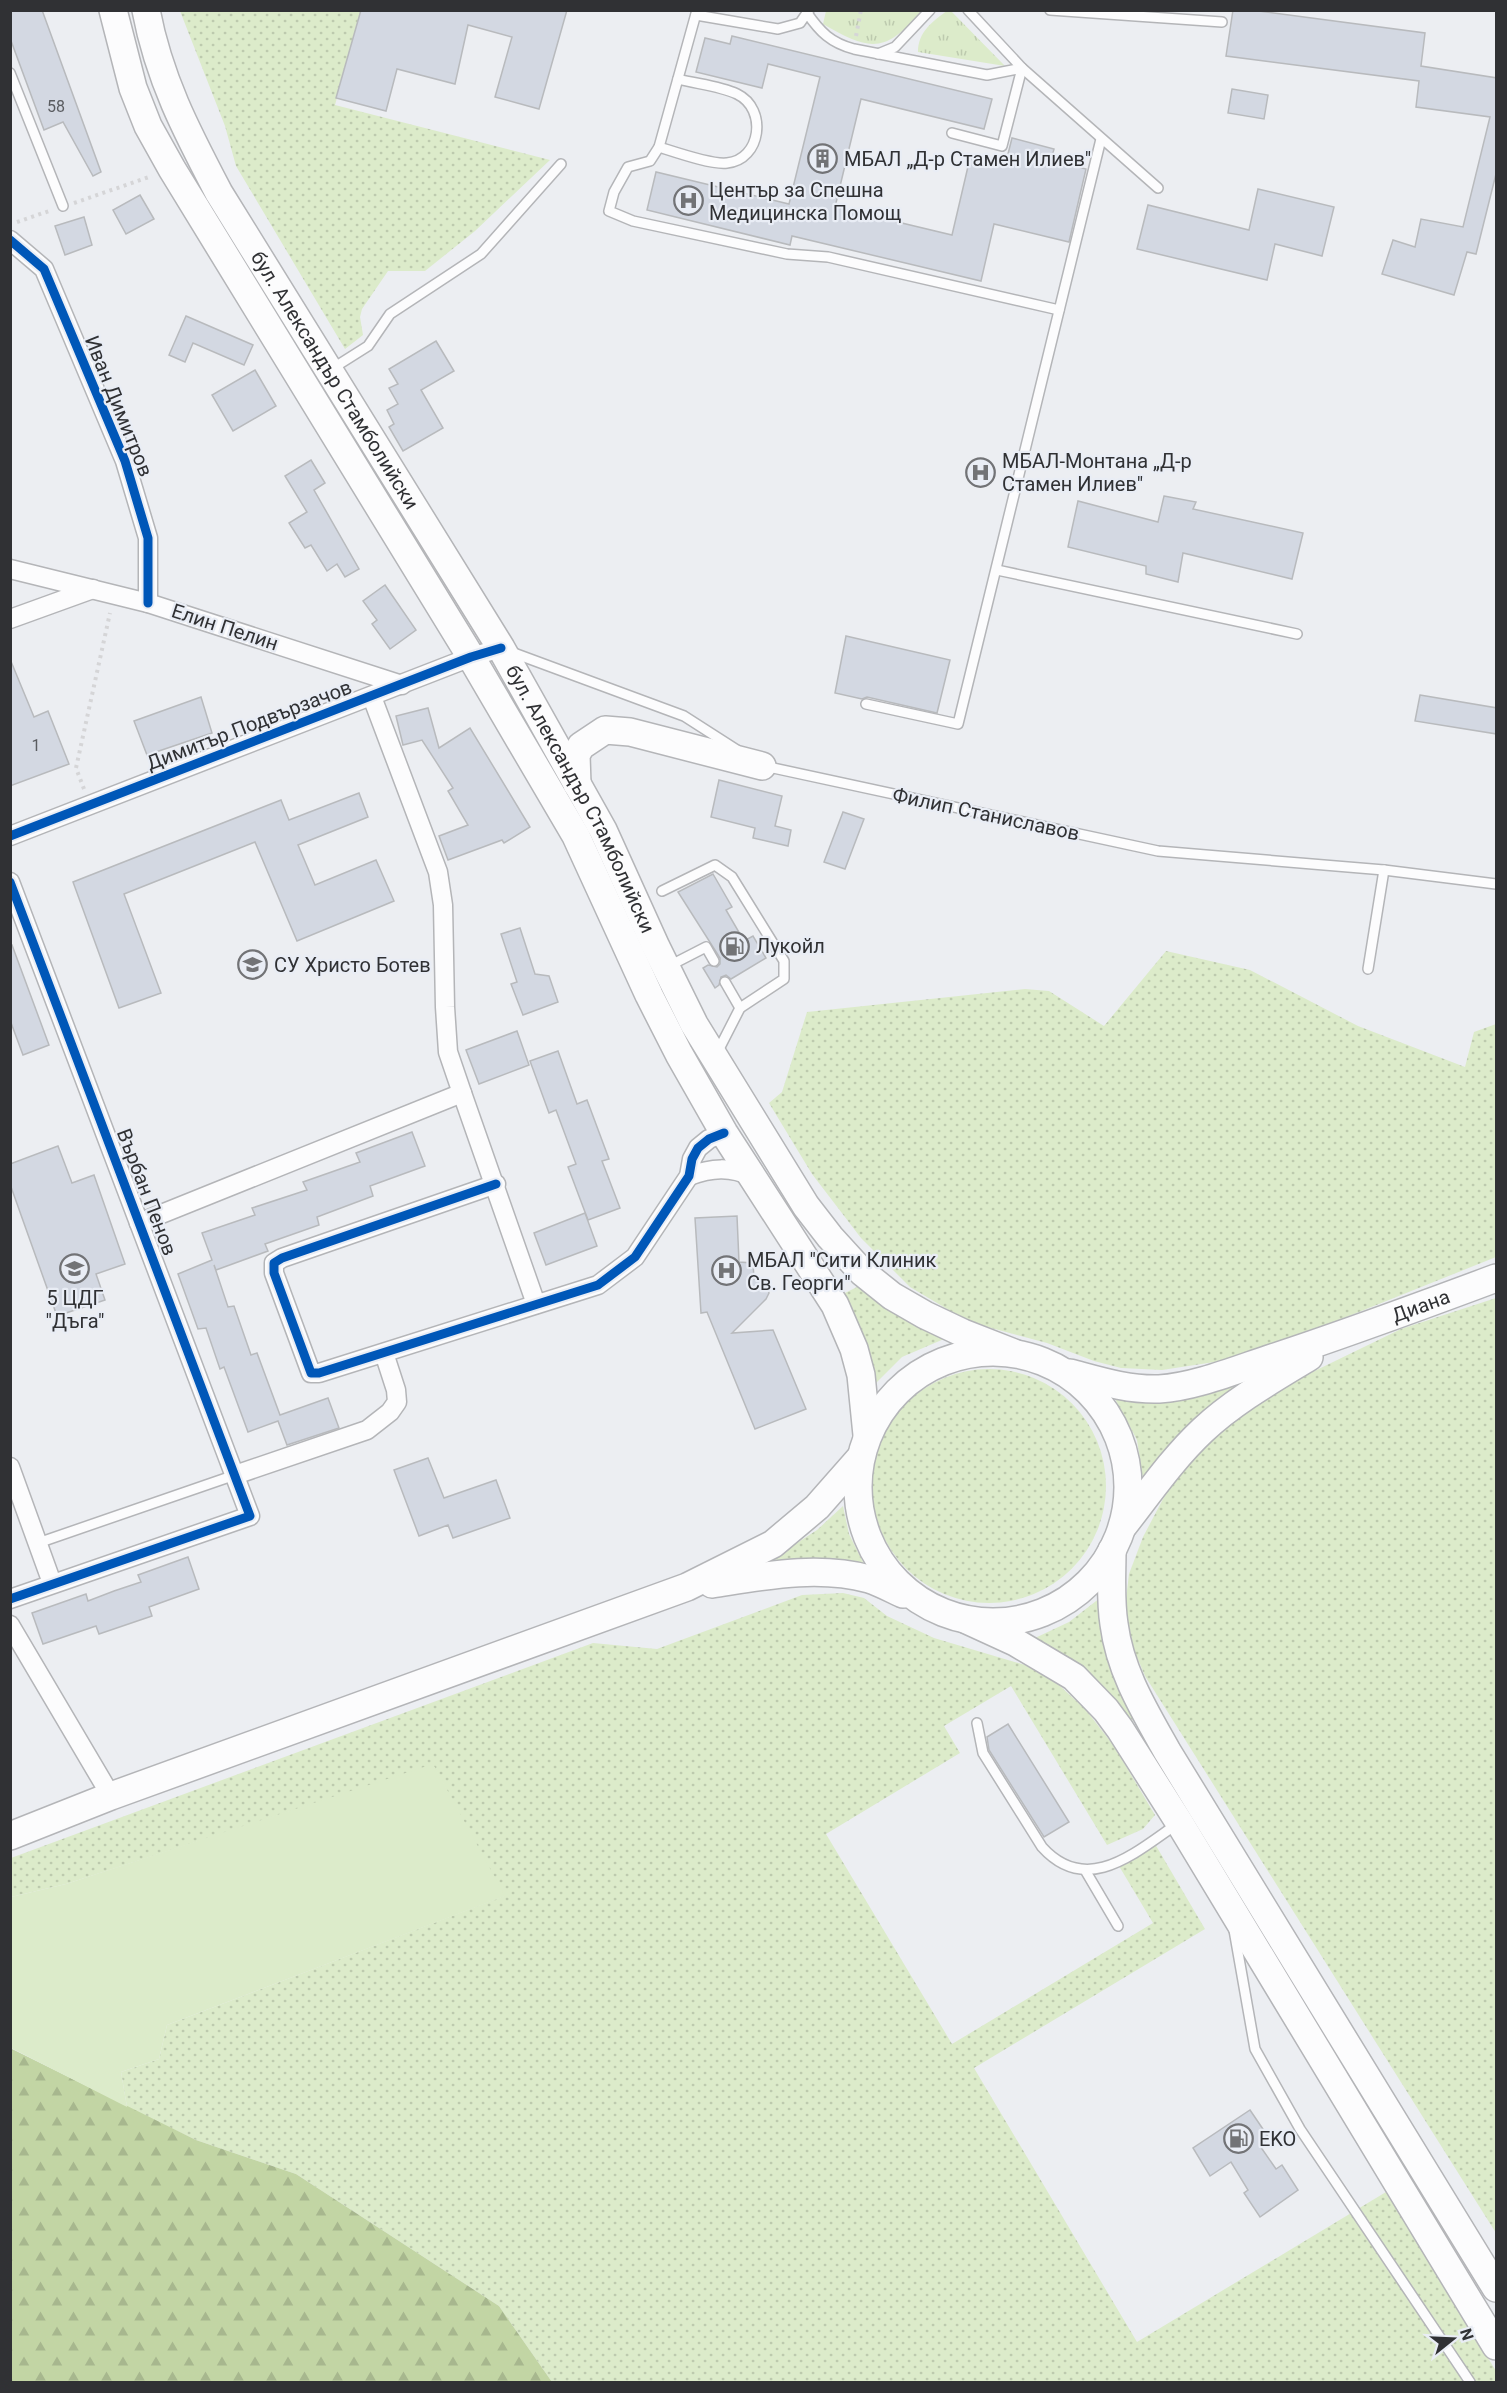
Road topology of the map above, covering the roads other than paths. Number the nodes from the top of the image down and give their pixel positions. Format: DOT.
graph roads {
  1 [pos="113,10"];
  2 [pos="146,10"];
  3 [pos="930,10"];
  4 [pos="968,10"];
  5 [pos="1050,10"];
  6 [pos="808,12"];
  7 [pos="696,13"];
  8 [pos="1222,22"];
  9 [pos="878,54"];
  10 [pos="1022,68"];
  11 [pos="10,72"];
  12 [pos="678,79"];
  13 [pos="952,133"];
  14 [pos="1101,140"];
  15 [pos="659,147"];
  16 [pos="561,164"];
  17 [pos="1158,188"];
  18 [pos="63,206"];
  19 [pos="10,240"];
  20 [pos="1059,310"];
  21 [pos="328,371"];
  22 [pos="10,569"];
  23 [pos="997,570"];
  24 [pos="93,589"];
  25 [pos="148,603"];
  26 [pos="10,619"];
  27 [pos="1297,634"];
  28 [pos="501,648"];
  29 [pos="471,657"];
  30 [pos="402,685"];
  31 [pos="372,697"];
  32 [pos="866,704"];
  33 [pos="762,766"];
  34 [pos="577,784"];
  35 [pos="10,836"];
  36 [pos="1384,870"];
  37 [pos="10,882"];
  38 [pos="1497,884"];
  39 [pos="662,891"];
  40 [pos="714,961"];
  41 [pos="1368,969"];
  42 [pos="654,974"];
  43 [pos="725,982"];
  44 [pos="740,1008"];
  45 [pos="715,1058"];
  46 [pos="462,1093"];
  47 [pos="724,1133"];
  48 [pos="689,1176"];
  49 [pos="752,1177"];
  50 [pos="496,1184"];
  51 [pos="806,1206"];
  52 [pos="139,1223"];
  53 [pos="1497,1278"];
  54 [pos="536,1304"];
  55 [pos="1346,1334"];
  56 [pos="384,1353"];
  57 [pos="1014,1353"];
  58 [pos="1060,1370"];
  59 [pos="864,1446"];
  60 [pos="235,1475"];
  61 [pos="12,1477"];
  62 [pos="1117,1539"];
  63 [pos="38,1543"];
  64 [pos="52,1583"];
  65 [pos="687,1587"];
  66 [pos="10,1599"];
  67 [pos="923,1603"];
  68 [pos="967,1620"];
  69 [pos="10,1625"];
  70 [pos="977,1723"];
  71 [pos="111,1796"];
  72 [pos="1179,1822"];
  73 [pos="10,1836"];
  74 [pos="1085,1870"];
  75 [pos="1232,1910"];
  76 [pos="1118,1926"];
  77 [pos="1497,2288"];
  78 [pos="1497,2346"];
  79 [pos="1470,2382"];
  1 -- 29 [label="main road, бул. Александър Стамболийски"];
  2 -- 21 [label="main road, бул. Александър Стамболийски"];
  3 -- 9 [label="lane"];
  4 -- 10 [label="lane"];
  5 -- 8 [label="lane"];
  6 -- 7 [label="lane"];
  6 -- 9 [label="lane"];
  7 -- 12 [label="lane"];
  9 -- 10 [label="lane"];
  10 -- 13 [label="lane"];
  10 -- 14 [label="lane"];
  11 -- 18 [label="lane"];
  12 -- 15 [label="lane"];
  12 -- 15 [label="lane"];
  14 -- 17 [label="lane"];
  14 -- 20 [label="lane"];
  15 -- 20 [label="lane"];
  16 -- 21 [label="lane"];
  19 -- 25 [label="street, Иван Димитров"];
  20 -- 23 [label="lane"];
  21 -- 28 [label="main road, бул. Александър Стамболийски"];
  22 -- 24 [label="street, Елин Пелин"];
  23 -- 27 [label="lane"];
  23 -- 32 [label="lane"];
  24 -- 25 [label="street, Елин Пелин"];
  24 -- 26 [label="street"];
  25 -- 30 [label="street, Елин Пелин"];
  28 -- 29 [label="street, Димитър Подвързачов"];
  28 -- 33 [label="lane, Филип Станиславов"];
  28 -- 34 [label="main road, бул. Александър Стамболийски"];
  29 -- 30 [label="street, Димитър Подвързачов"];
  29 -- 42 [label="main road, бул. Александър Стамболийски"];
  30 -- 31 [label="street, Димитър Подвързачов"];
  31 -- 35 [label="street, Димитър Подвързачов"];
  31 -- 46 [label="street"];
  33 -- 34 [label="main road"];
  33 -- 36 [label="lane, Филип Станиславов"];
  34 -- 42 [label="main road, бул. Александър Стамболийски"];
  36 -- 38 [label="lane, Филип Станиславов"];
  36 -- 41 [label="lane"];
  37 -- 52 [label="street, Върбан Пенов"];
  39 -- 44 [label="lane"];
  40 -- 42 [label="lane"];
  42 -- 45 [label="main road, бул. Александър Стамболийски"];
  42 -- 47 [label="main road, бул. Александър Стамболийски"];
  43 -- 44 [label="lane"];
  44 -- 45 [label="lane"];
  45 -- 51 [label="main road, бул. Александър Стамболийски"];
  46 -- 50 [label="street"];
  46 -- 52 [label="street"];
  47 -- 48 [label="street"];
  47 -- 49 [label="main road, бул. Александър Стамболийски"];
  47 -- 51 [label="main road"];
  48 -- 49 [label="street"];
  48 -- 54 [label="street"];
  49 -- 59 [label="main road, бул. Александър Стамболийски"];
  50 -- 54 [label="street"];
  50 -- 56 [label="street"];
  51 -- 57 [label="main road, бул. Александър Стамболийски"];
  52 -- 60 [label="street, Върбан Пенов"];
  53 -- 55 [label="main road, Диана"];
  54 -- 56 [label="street"];
  55 -- 58 [label="main road"];
  55 -- 62 [label="main road"];
  56 -- 60 [label="street"];
  57 -- 58 [label="main road"];
  57 -- 59 [label="main road"];
  58 -- 62 [label="main road"];
  59 -- 65 [label="main road"];
  59 -- 67 [label="main road"];
  60 -- 63 [label="lane"];
  60 -- 64 [label="street, Върбан Пенов"];
  61 -- 63 [label="street"];
  62 -- 68 [label="main road"];
  62 -- 77 [label="main road"];
  63 -- 64 [label="street"];
  64 -- 66 [label="street"];
  65 -- 67 [label="main road"];
  65 -- 71 [label="main road"];
  67 -- 68 [label="main road"];
  68 -- 72 [label="main road"];
  69 -- 71 [label="street"];
  70 -- 74 [label="lane"];
  71 -- 73 [label="main road"];
  72 -- 74 [label="lane"];
  72 -- 75 [label="main road"];
  74 -- 76 [label="lane"];
  75 -- 78 [label="main road"];
  75 -- 79 [label="lane"];
}
